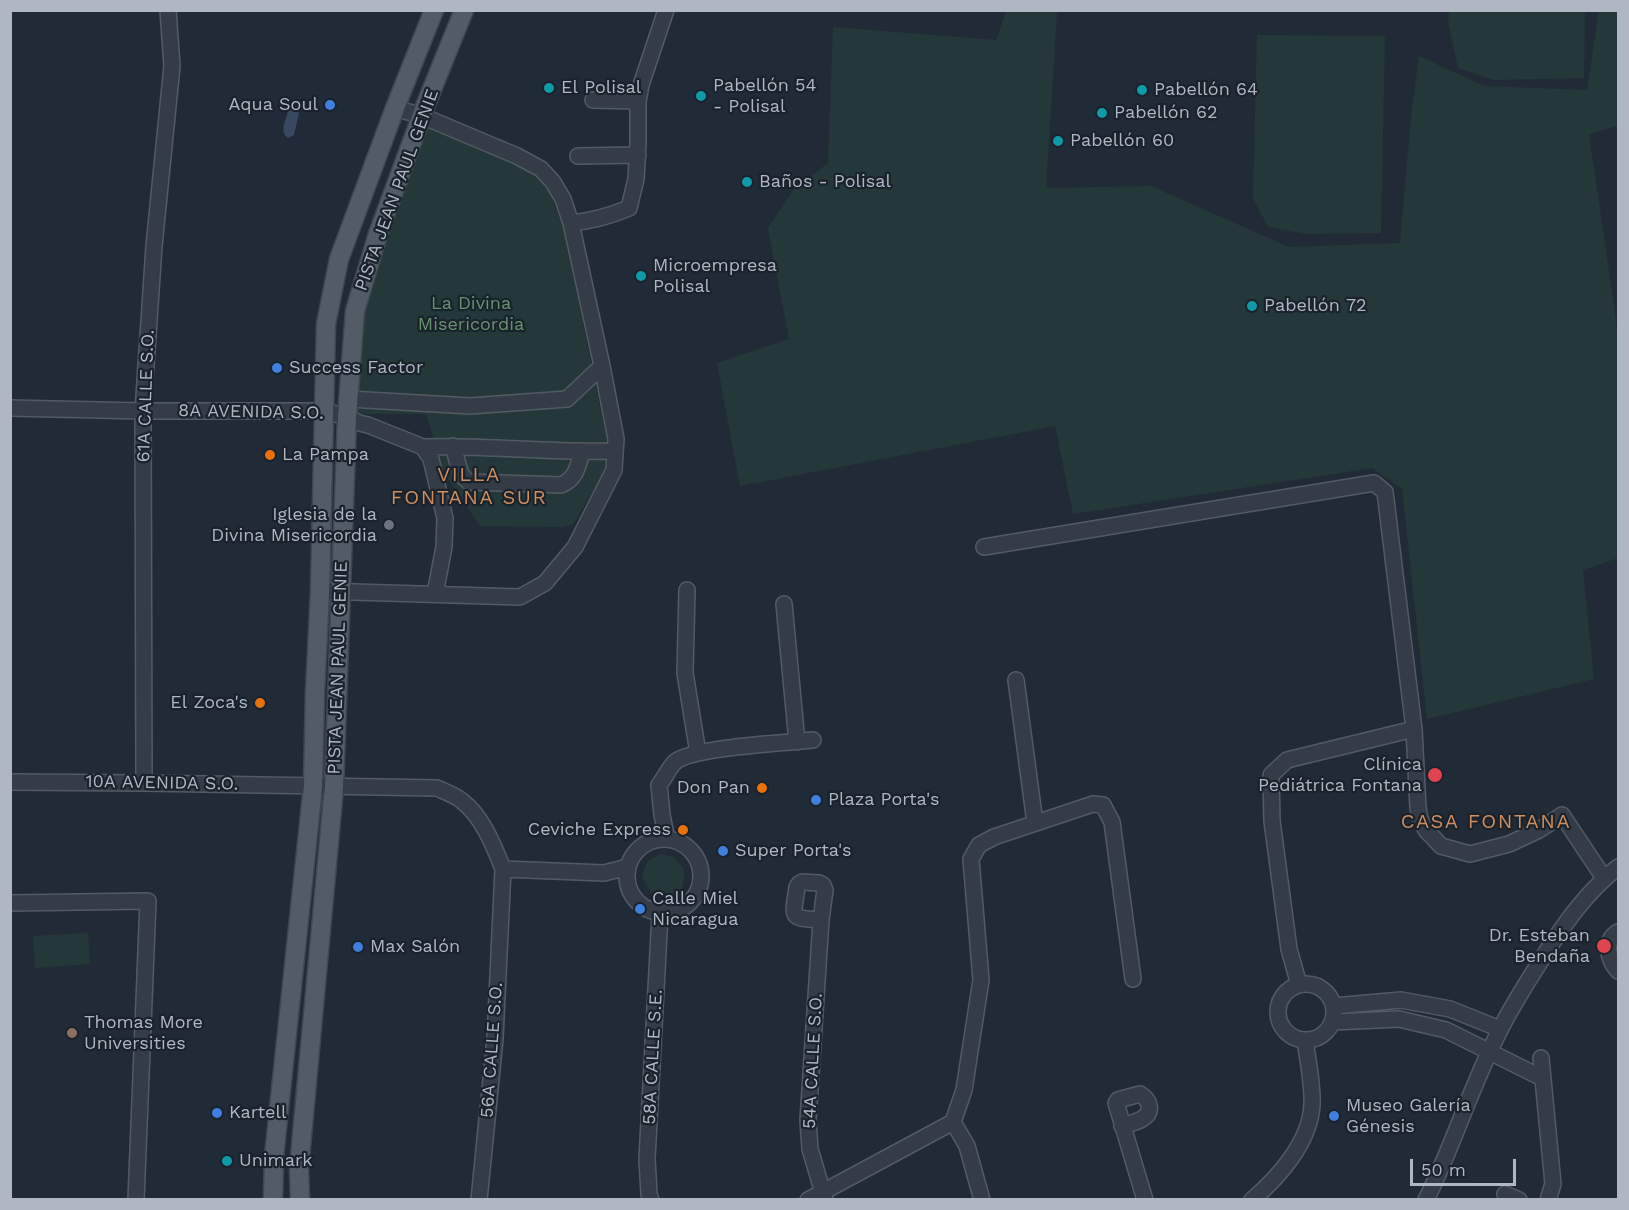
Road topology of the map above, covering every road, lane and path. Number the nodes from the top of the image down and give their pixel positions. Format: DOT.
graph roads {
  1 [pos="168,10"];
  2 [pos="434,10"];
  3 [pos="464,10"];
  4 [pos="666,10"];
  5 [pos="592,100"];
  6 [pos="638,101"];
  7 [pos="396,108"];
  8 [pos="422,116"];
  9 [pos="638,154"];
  10 [pos="578,156"];
  11 [pos="571,223"];
  12 [pos="603,366"];
  13 [pos="349,399"];
  14 [pos="10,408"];
  15 [pos="143,411"];
  16 [pos="324,411"];
  17 [pos="347,417"];
  18 [pos="453,446"];
  19 [pos="423,447"];
  20 [pos="615,451"];
  21 [pos="582,452"];
  22 [pos="984,547"];
  23 [pos="687,590"];
  24 [pos="320,591"];
  25 [pos="341,592"];
  26 [pos="435,594"];
  27 [pos="784,604"];
  28 [pos="1016,680"];
  29 [pos="1414,729"];
  30 [pos="813,740"];
  31 [pos="797,742"];
  32 [pos="698,753"];
  33 [pos="10,782"];
  34 [pos="144,783"];
  35 [pos="313,786"];
  36 [pos="334,787"];
  37 [pos="1035,823"];
  38 [pos="667,839"];
  39 [pos="628,867"];
  40 [pos="1618,867"];
  41 [pos="503,869"];
  42 [pos="1604,878"];
  43 [pos="10,903"];
  44 [pos="660,914"];
  45 [pos="821,920"];
  46 [pos="1618,932"];
  47 [pos="1618,971"];
  48 [pos="1133,979"];
  49 [pos="1299,985"];
  50 [pos="1334,1006"];
  51 [pos="1333,1022"];
  52 [pos="1500,1029"];
  53 [pos="1305,1041"];
  54 [pos="1490,1051"];
  55 [pos="1541,1058"];
  56 [pos="1542,1078"];
  57 [pos="953,1122"];
  58 [pos="1122,1126"];
  59 [pos="824,1196"];
  60 [pos="136,1200"];
  61 [pos="273,1200"];
  62 [pos="300,1200"];
  63 [pos="479,1200"];
  64 [pos="651,1200"];
  65 [pos="808,1200"];
  66 [pos="982,1200"];
  67 [pos="1146,1200"];
  68 [pos="1252,1200"];
  69 [pos="1426,1200"];
  70 [pos="1548,1200"];
  1 -- 15 [label="street, 61A CALLE S.O."];
  2 -- 7 [label="main road, PISTA JEAN PAUL GENIE"];
  3 -- 8 [label="main road, PISTA JEAN PAUL GENIE"];
  4 -- 6 [label="street"];
  5 -- 6 [label="street"];
  6 -- 9 [label="street"];
  7 -- 8 [label="street"];
  7 -- 16 [label="main road, PISTA JEAN PAUL GENIE"];
  8 -- 11 [label="street"];
  8 -- 13 [label="main road, PISTA JEAN PAUL GENIE"];
  9 -- 10 [label="street"];
  9 -- 11 [label="street"];
  11 -- 12 [label="street"];
  12 -- 13 [label="street"];
  12 -- 20 [label="street"];
  13 -- 17 [label="main road, PISTA JEAN PAUL GENIE"];
  14 -- 15 [label="street, 8A AVENIDA S.O."];
  15 -- 16 [label="street, 8A AVENIDA S.O."];
  15 -- 34 [label="street, 61A CALLE S.O."];
  16 -- 17 [label="street, 8A AVENIDA S.O."];
  16 -- 24 [label="main road, PISTA JEAN PAUL GENIE"];
  17 -- 19 [label="street, 8A AVENIDA S.O."];
  17 -- 25 [label="main road, PISTA JEAN PAUL GENIE"];
  18 -- 19 [label="street"];
  18 -- 21 [label="street"];
  18 -- 21 [label="street"];
  19 -- 26 [label="street"];
  20 -- 21 [label="street"];
  20 -- 26 [label="street"];
  22 -- 29 [label="street"];
  23 -- 32 [label="street"];
  24 -- 25 [label="street"];
  24 -- 35 [label="main road, PISTA JEAN PAUL GENIE"];
  25 -- 26 [label="street"];
  25 -- 36 [label="main road, PISTA JEAN PAUL GENIE"];
  27 -- 31 [label="street"];
  28 -- 37 [label="street"];
  29 -- 42 [label="street"];
  29 -- 49 [label="street"];
  30 -- 31 [label="street"];
  31 -- 32 [label="street"];
  32 -- 38 [label="street"];
  33 -- 34 [label="street, 10A AVENIDA S.O."];
  34 -- 35 [label="street, 10A AVENIDA S.O."];
  35 -- 36 [label="street, 10A AVENIDA S.O."];
  35 -- 61 [label="main road, PISTA JEAN PAUL GENIE"];
  36 -- 41 [label="street, 10A AVENIDA S.O."];
  36 -- 62 [label="main road, PISTA JEAN PAUL GENIE"];
  37 -- 48 [label="street"];
  37 -- 57 [label="street"];
  38 -- 39 [label="street"];
  38 -- 44 [label="street"];
  39 -- 41 [label="street"];
  39 -- 44 [label="street"];
  40 -- 42 [label="street"];
  41 -- 63 [label="street, 56A CALLE S.O."];
  42 -- 52 [label="street"];
  43 -- 60 [label="street"];
  44 -- 64 [label="street, 58A CALLE S.E."];
  45 -- 59 [label="street, 54A CALLE S.O."];
  46 -- 47 [label="street"];
  49 -- 50 [label="street"];
  49 -- 53 [label="street"];
  50 -- 51 [label="street"];
  50 -- 52 [label="street"];
  51 -- 53 [label="street"];
  51 -- 54 [label="street"];
  52 -- 54 [label="street"];
  53 -- 68 [label="street"];
  54 -- 56 [label="street"];
  54 -- 69 [label="street"];
  55 -- 56 [label="street"];
  56 -- 70 [label="street"];
  57 -- 59 [label="street"];
  57 -- 66 [label="street"];
  58 -- 67 [label="street"];
  59 -- 65 [label="street"];
}
